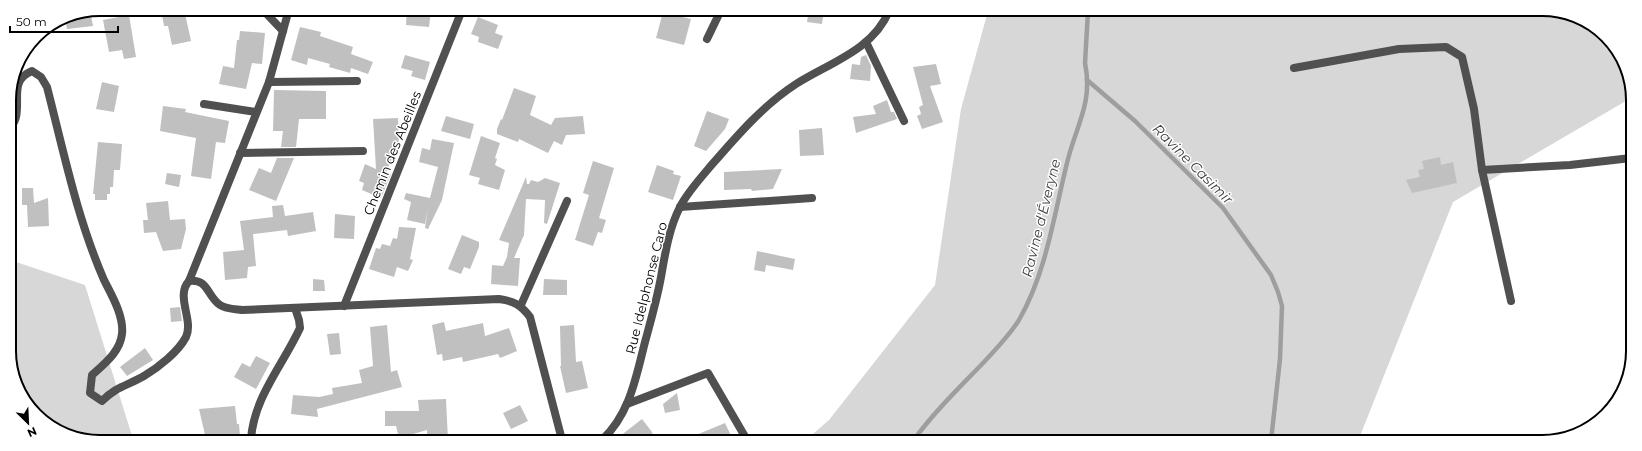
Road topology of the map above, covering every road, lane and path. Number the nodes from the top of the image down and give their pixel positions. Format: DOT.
graph roads {
  1 [pos="269,16"];
  2 [pos="287,16"];
  3 [pos="460,16"];
  4 [pos="718,16"];
  5 [pos="886,16"];
  6 [pos="283,31"];
  7 [pos="707,39"];
  8 [pos="866,42"];
  9 [pos="1294,68"];
  10 [pos="357,81"];
  11 [pos="269,82"];
  12 [pos="18,83"];
  13 [pos="204,104"];
  14 [pos="256,112"];
  15 [pos="16,118"];
  16 [pos="904,121"];
  17 [pos="363,151"];
  18 [pos="240,153"];
  19 [pos="1626,159"];
  20 [pos="1482,170"];
  21 [pos="812,198"];
  22 [pos="567,201"];
  23 [pos="680,207"];
  24 [pos="189,281"];
  25 [pos="1511,301"];
  26 [pos="521,305"];
  27 [pos="344,306"];
  28 [pos="295,308"];
  29 [pos="627,404"];
  30 [pos="251,435"];
  31 [pos="561,435"];
  32 [pos="607,435"];
  33 [pos="744,435"];
  1 -- 6 [label="street"];
  2 -- 6 [label="street"];
  3 -- 27 [label="street, Chemin des Abeilles"];
  4 -- 7 [label="street"];
  5 -- 8 [label="street, Rue Idelphonse Caro"];
  6 -- 11 [label="street"];
  8 -- 16 [label="street"];
  8 -- 23 [label="street, Rue Idelphonse Caro"];
  9 -- 20 [label="street"];
  10 -- 11 [label="street"];
  11 -- 14 [label="street"];
  12 -- 15 [label="street"];
  12 -- 24 [label="street"];
  13 -- 14 [label="street"];
  14 -- 18 [label="street"];
  17 -- 18 [label="street"];
  18 -- 24 [label="street"];
  19 -- 20 [label="street"];
  20 -- 25 [label="street"];
  21 -- 23 [label="street"];
  22 -- 26 [label="street"];
  23 -- 29 [label="street, Rue Idelphonse Caro"];
  24 -- 28 [label="street"];
  26 -- 27 [label="street"];
  26 -- 31 [label="street"];
  27 -- 28 [label="street"];
  28 -- 30 [label="street"];
  29 -- 32 [label="street, Rue Idelphonse Caro"];
  29 -- 33 [label="street"];
}
